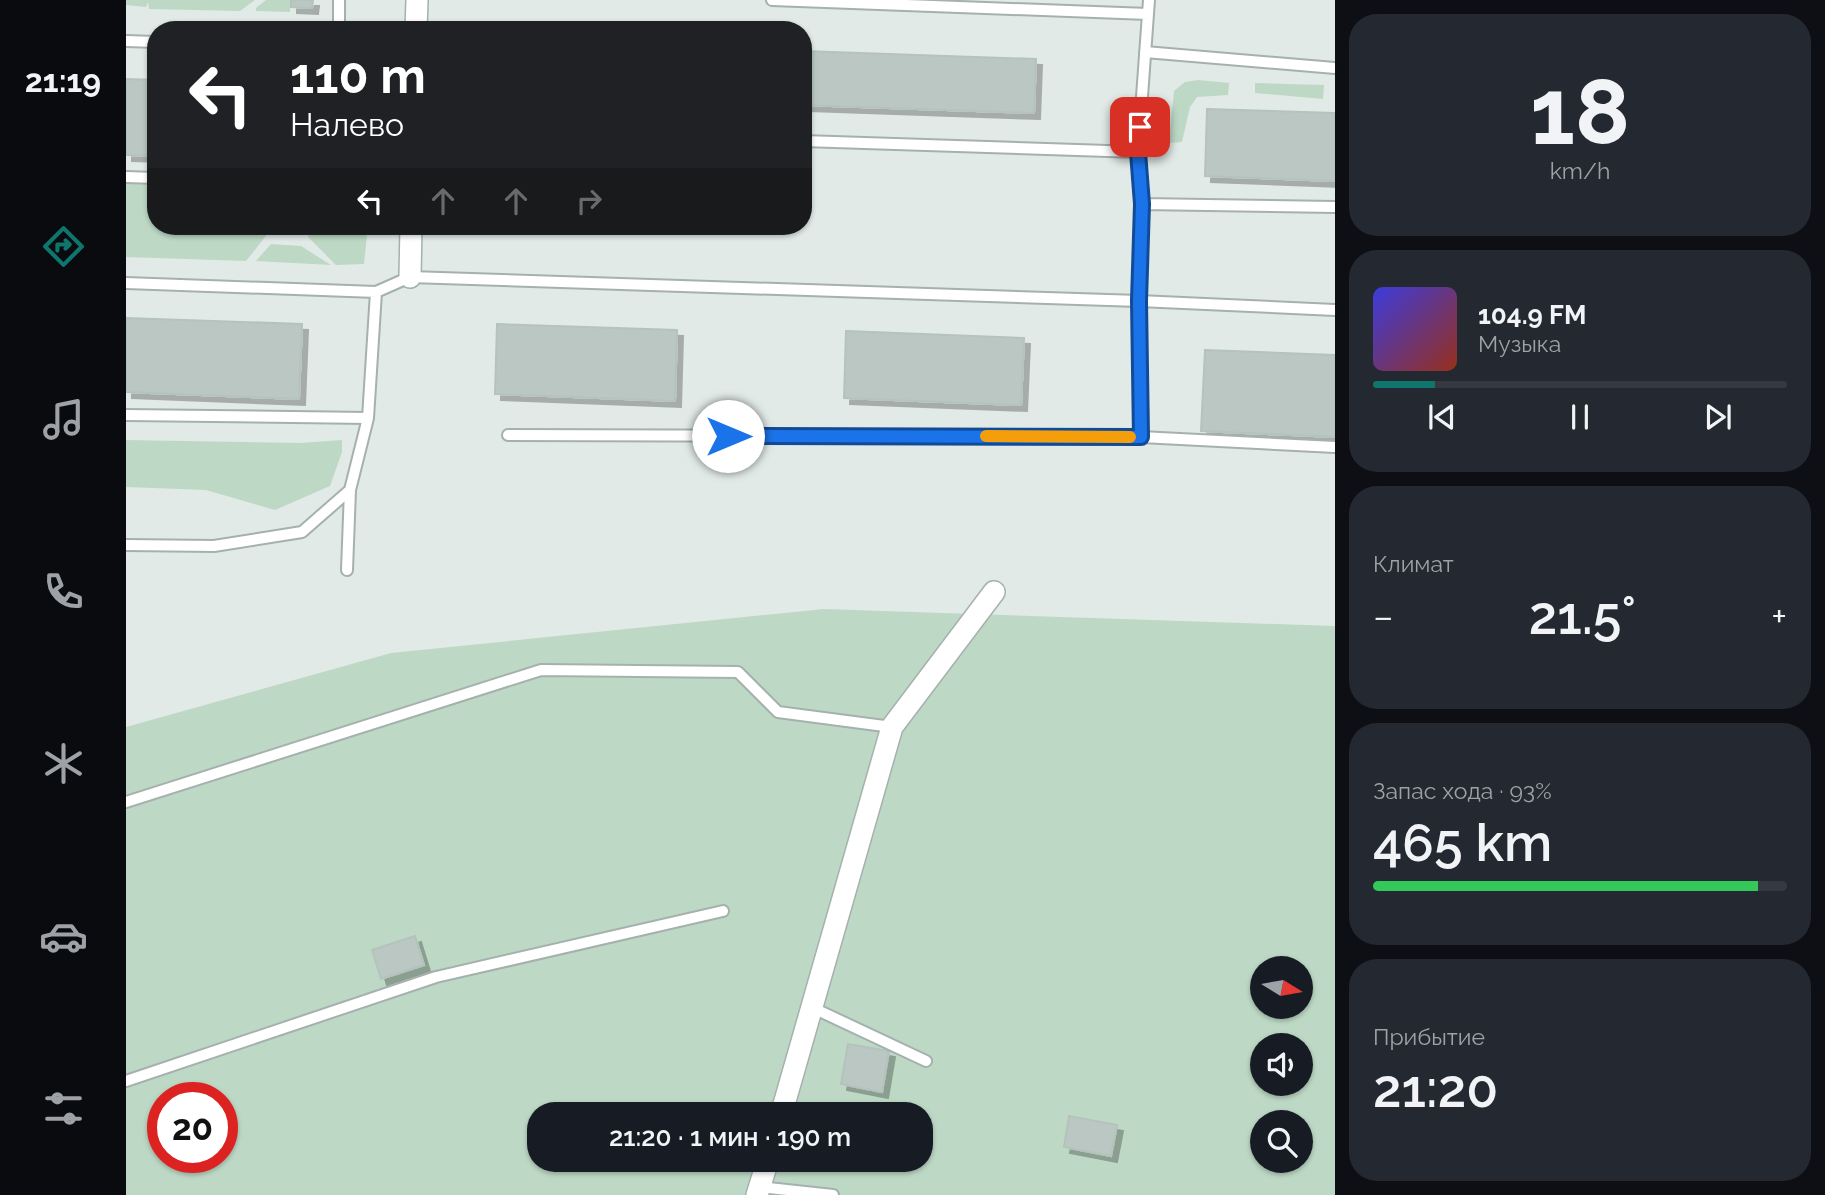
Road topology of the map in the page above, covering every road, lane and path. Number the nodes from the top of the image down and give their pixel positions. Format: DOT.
graph roads {
  1 [pos="339,0"];
  2 [pos="417,0"];
  3 [pos="772,0"];
  4 [pos="1149,0"];
  5 [pos="1148,14"];
  6 [pos="338,21"];
  7 [pos="416,21"];
  8 [pos="126,41"];
  9 [pos="147,42"];
  10 [pos="1145,52"];
  11 [pos="1335,68"];
  12 [pos="812,141"];
  13 [pos="1138,152"];
  14 [pos="126,177"];
  15 [pos="147,178"];
  16 [pos="1142,204"];
  17 [pos="1335,207"];
  18 [pos="411,235"];
  19 [pos="410,277"];
  20 [pos="126,284"];
  21 [pos="376,292"];
  22 [pos="1139,301"];
  23 [pos="1335,310"];
  24 [pos="126,415"];
  25 [pos="368,418"];
  26 [pos="508,435"];
  27 [pos="1141,437"];
  28 [pos="1335,447"];
  29 [pos="350,490"];
  30 [pos="126,545"];
  31 [pos="347,569"];
  32 [pos="994,592"];
  33 [pos="892,727"];
  34 [pos="126,802"];
  35 [pos="723,911"];
  36 [pos="811,1007"];
  37 [pos="926,1061"];
  38 [pos="126,1081"];
  39 [pos="785,1102"];
  40 [pos="765,1172"];
  41 [pos="759,1192"];
  42 [pos="833,1195"];
  1 -- 6 [label="lane"];
  2 -- 7 [label="street"];
  3 -- 5 [label="lane"];
  4 -- 5 [label="lane"];
  5 -- 10 [label="lane"];
  8 -- 9 [label="lane"];
  10 -- 11 [label="lane"];
  10 -- 13 [label="lane"];
  12 -- 13 [label="lane"];
  13 -- 16 [label="lane"];
  14 -- 15 [label="lane"];
  16 -- 17 [label="lane"];
  16 -- 22 [label="lane"];
  18 -- 19 [label="street"];
  19 -- 21 [label="lane"];
  19 -- 22 [label="lane"];
  20 -- 21 [label="lane"];
  21 -- 25 [label="lane"];
  22 -- 23 [label="lane"];
  22 -- 27 [label="lane"];
  24 -- 25 [label="lane"];
  25 -- 29 [label="lane"];
  26 -- 27 [label="lane"];
  27 -- 28 [label="lane"];
  29 -- 30 [label="lane"];
  29 -- 31 [label="lane"];
  32 -- 33 [label="street"];
  33 -- 34 [label="lane"];
  33 -- 36 [label="street"];
  35 -- 38 [label="lane"];
  36 -- 37 [label="lane"];
  36 -- 39 [label="street"];
  40 -- 41 [label="street"];
  41 -- 42 [label="lane"];
}
